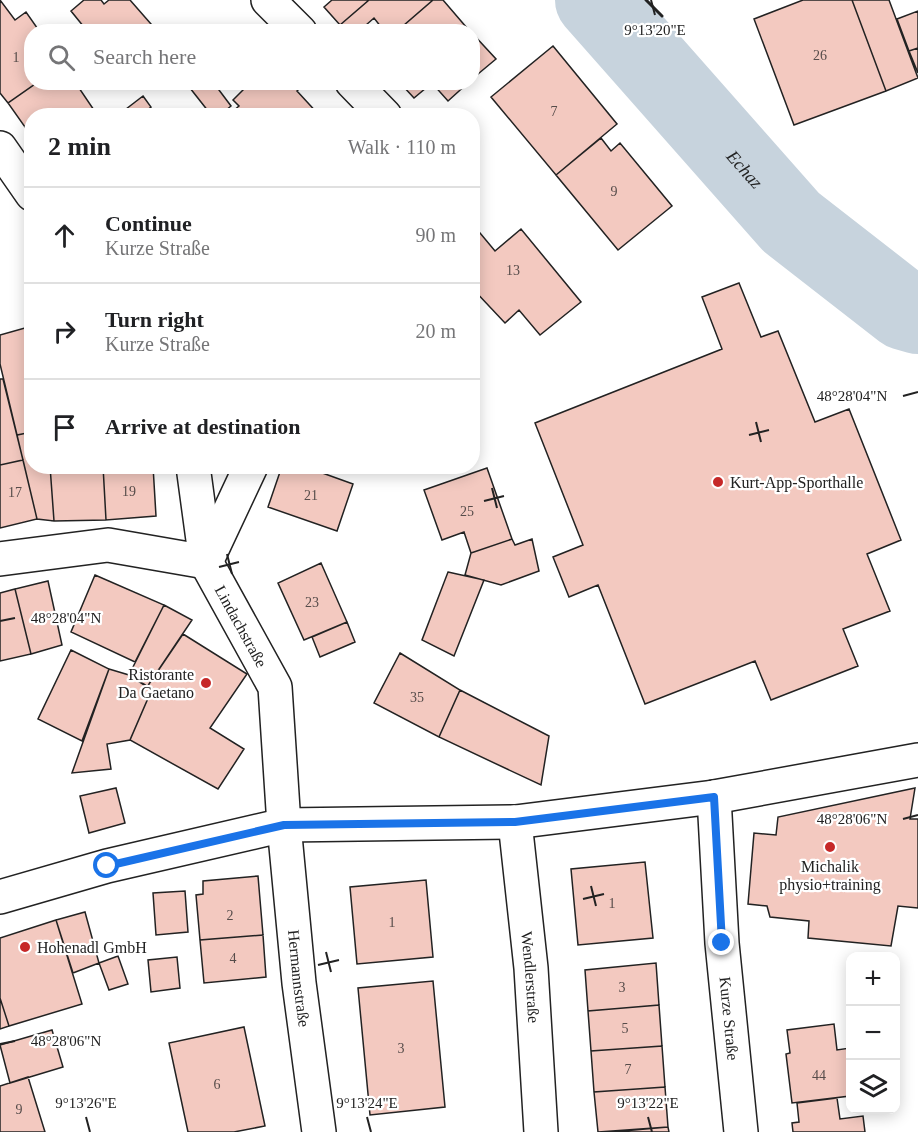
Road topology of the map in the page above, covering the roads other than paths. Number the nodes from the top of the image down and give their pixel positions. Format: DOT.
graph roads {
  1 [pos="268,0"];
  2 [pos="292,24"];
  3 [pos="360,90"];
  4 [pos="377,108"];
  5 [pos="0,148"];
  6 [pos="24,182"];
  7 [pos="194,474"];
  8 [pos="246,474"];
  9 [pos="0,559"];
  10 [pos="206,562"];
  11 [pos="918,760"];
  12 [pos="714,797"];
  13 [pos="515,822"];
  14 [pos="284,825"];
  15 [pos="0,897"];
  16 [pos="318,1132"];
  17 [pos="541,1132"];
  18 [pos="741,1132"];
  1 -- 2 [label="street"];
  3 -- 4 [label="street"];
  5 -- 6 [label="street"];
  7 -- 10 [label="street"];
  8 -- 10 [label="street"];
  9 -- 10 [label="street"];
  10 -- 14 [label="street, Lindachstraße"];
  11 -- 12 [label="street"];
  12 -- 13 [label="street"];
  12 -- 18 [label="street, Kurze Straße"];
  13 -- 14 [label="street"];
  13 -- 17 [label="street, Wendlerstraße"];
  14 -- 15 [label="street"];
  14 -- 16 [label="street, Hermannstraße"];
}
